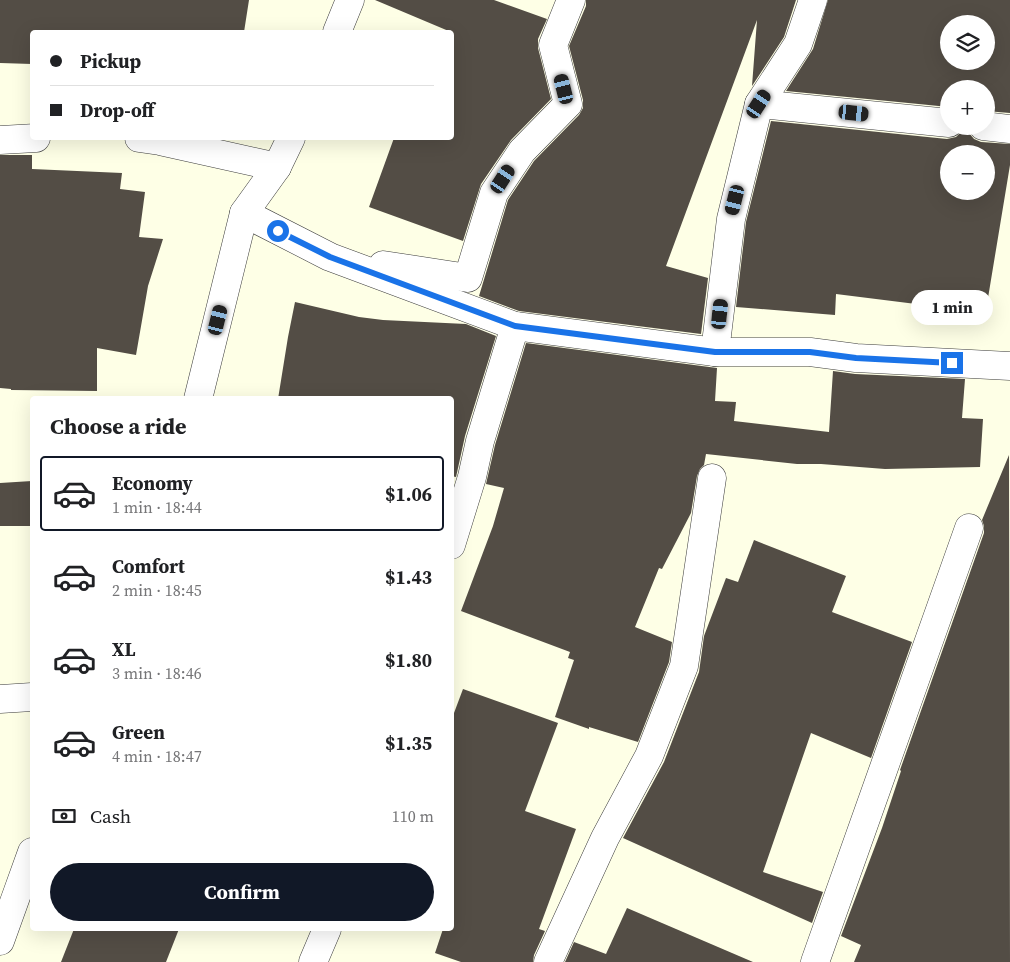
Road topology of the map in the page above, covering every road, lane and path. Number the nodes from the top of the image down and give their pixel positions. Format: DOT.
graph roads {
  1 [pos="350,0"];
  2 [pos="571,0"];
  3 [pos="813,0"];
  4 [pos="338,30"];
  5 [pos="759,104"];
  6 [pos="940,122"];
  7 [pos="30,138"];
  8 [pos="0,140"];
  9 [pos="153,140"];
  10 [pos="290,140"];
  11 [pos="278,168"];
  12 [pos="244,214"];
  13 [pos="330,257"];
  14 [pos="515,326"];
  15 [pos="715,352"];
  16 [pos="1010,366"];
  17 [pos="199,396"];
  18 [pos="712,478"];
  19 [pos="969,528"];
  20 [pos="454,535"];
  21 [pos="30,698"];
  22 [pos="0,700"];
  23 [pos="30,858"];
  24 [pos="326,931"];
  25 [pos="0,941"];
  26 [pos="313,962"];
  27 [pos="548,962"];
  28 [pos="815,962"];
  1 -- 4 [label="street"];
  2 -- 13 [label="street"];
  3 -- 5 [label="street"];
  5 -- 6 [label="street"];
  5 -- 15 [label="street"];
  7 -- 8 [label="street"];
  9 -- 11 [label="street"];
  10 -- 11 [label="street"];
  11 -- 12 [label="street"];
  12 -- 13 [label="street"];
  12 -- 17 [label="street"];
  13 -- 14 [label="street"];
  14 -- 15 [label="street"];
  14 -- 20 [label="street"];
  15 -- 16 [label="street"];
  18 -- 27 [label="street"];
  19 -- 28 [label="street"];
  21 -- 22 [label="street"];
  23 -- 25 [label="street"];
  24 -- 26 [label="street"];
}
